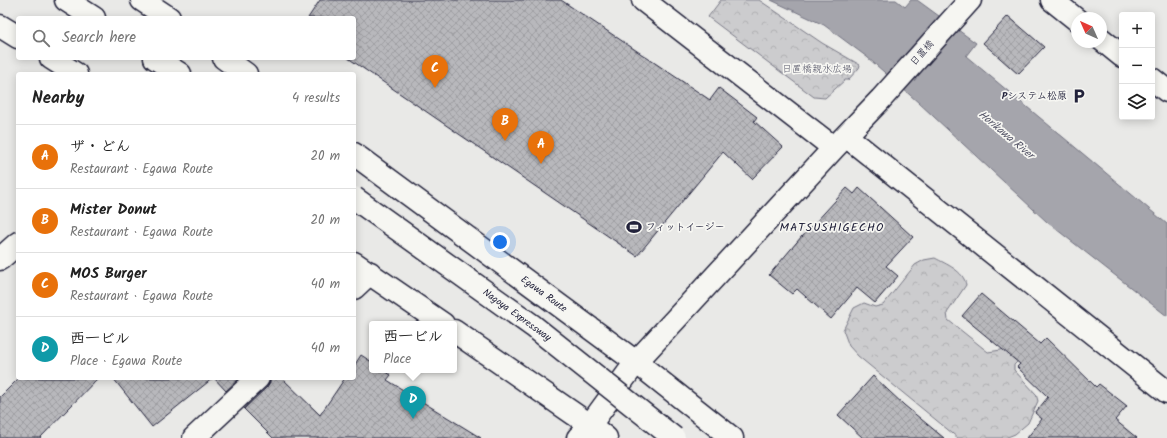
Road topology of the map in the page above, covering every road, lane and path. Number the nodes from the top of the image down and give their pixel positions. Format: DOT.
graph roads {
  1 [pos="66,0"];
  2 [pos="142,0"];
  3 [pos="643,0"];
  4 [pos="1052,0"];
  5 [pos="967,4"];
  6 [pos="1071,15"];
  7 [pos="91,16"];
  8 [pos="166,16"];
  9 [pos="0,26"];
  10 [pos="16,36"];
  11 [pos="1107,44"];
  12 [pos="1119,54"];
  13 [pos="53,60"];
  14 [pos="158,60"];
  15 [pos="227,60"];
  16 [pos="73,72"];
  17 [pos="177,72"];
  18 [pos="243,72"];
  19 [pos="1155,82"];
  20 [pos="1167,91"];
  21 [pos="840,142"];
  22 [pos="356,155"];
  23 [pos="356,199"];
  24 [pos="16,245"];
  25 [pos="0,259"];
  26 [pos="362,268"];
  27 [pos="356,283"];
  28 [pos="440,321"];
  29 [pos="457,333"];
  30 [pos="636,362"];
  31 [pos="256,380"];
  32 [pos="1167,392"];
  33 [pos="591,434"];
  34 [pos="194,438"];
  35 [pos="674,438"];
  36 [pos="732,438"];
  1 -- 7 [label="main road"];
  2 -- 8 [label="main road"];
  3 -- 21 [label="main road"];
  4 -- 6 [label="main road"];
  5 -- 21 [label="main road, 日置橋"];
  9 -- 10 [label="main road"];
  11 -- 12 [label="main road"];
  13 -- 16 [label="main road"];
  14 -- 17 [label="main road"];
  15 -- 18 [label="main road"];
  19 -- 20 [label="main road"];
  21 -- 30 [label="main road, 日置橋"];
  21 -- 32 [label="main road"];
  22 -- 30 [label="main road, Egawa Route"];
  23 -- 35 [label="main road, Nagoya Expressway, bridge"];
  24 -- 25 [label="main road"];
  26 -- 27 [label="main road"];
  26 -- 28 [label="main road"];
  29 -- 33 [label="main road"];
  30 -- 33 [label="main road, 日置橋"];
  30 -- 36 [label="main road, Egawa Route"];
  31 -- 34 [label="main road"];
}
